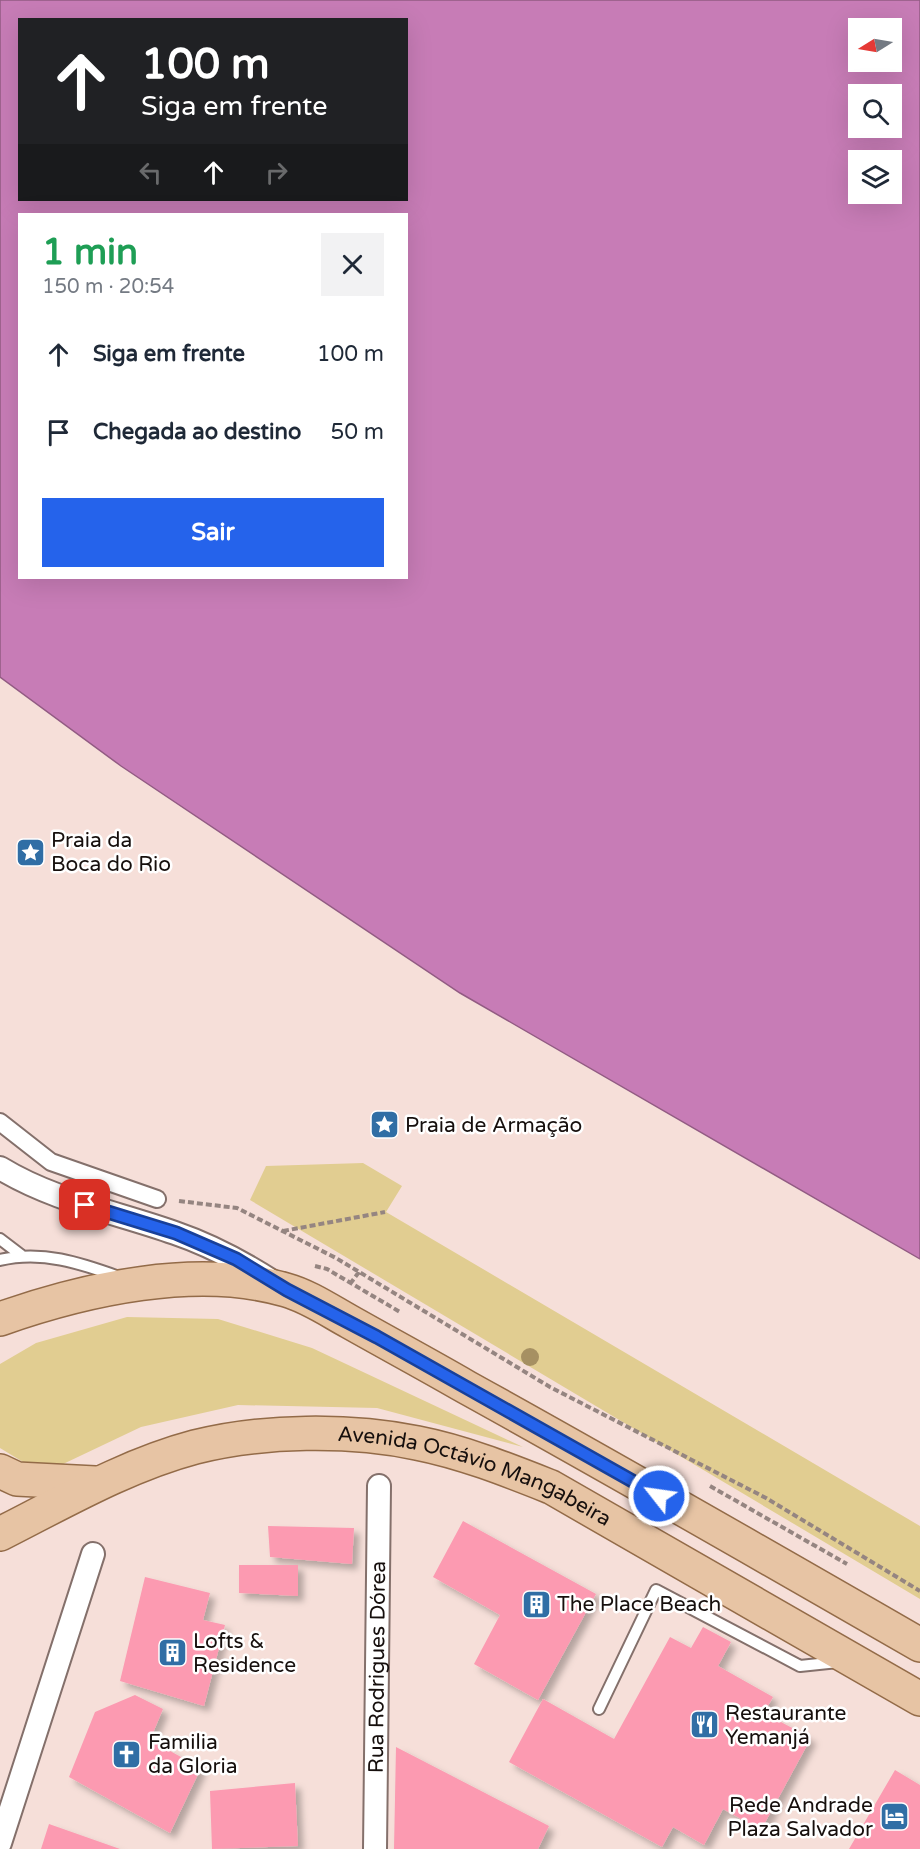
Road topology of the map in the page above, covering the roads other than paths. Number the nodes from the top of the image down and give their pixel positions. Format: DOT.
graph roads {
  1 [pos="0,1122"];
  2 [pos="0,1168"];
  3 [pos="157,1199"];
  4 [pos="0,1239"];
  5 [pos="21,1255"];
  6 [pos="0,1260"];
  7 [pos="142,1285"];
  8 [pos="287,1290"];
  9 [pos="0,1319"];
  10 [pos="0,1471"];
  11 [pos="102,1483"];
  12 [pos="379,1486"];
  13 [pos="0,1534"];
  14 [pos="93,1554"];
  15 [pos="920,1645"];
  16 [pos="856,1660"];
  17 [pos="920,1700"];
  18 [pos="599,1709"];
  19 [pos="0,1843"];
  20 [pos="375,1849"];
  1 -- 3 [label="street"];
  2 -- 8 [label="street"];
  4 -- 5 [label="lane"];
  5 -- 6 [label="lane"];
  5 -- 7 [label="lane"];
  7 -- 8 [label="main road"];
  7 -- 9 [label="main road"];
  8 -- 15 [label="main road"];
  10 -- 11 [label="main road"];
  11 -- 13 [label="main road, Avenida Octávio Mangabeira"];
  11 -- 16 [label="main road, Avenida Octávio Mangabeira"];
  12 -- 20 [label="street, Rua Rodrigues Dórea"];
  14 -- 19 [label="street"];
  16 -- 17 [label="main road, Avenida Octávio Mangabeira"];
  16 -- 18 [label="lane"];
}
